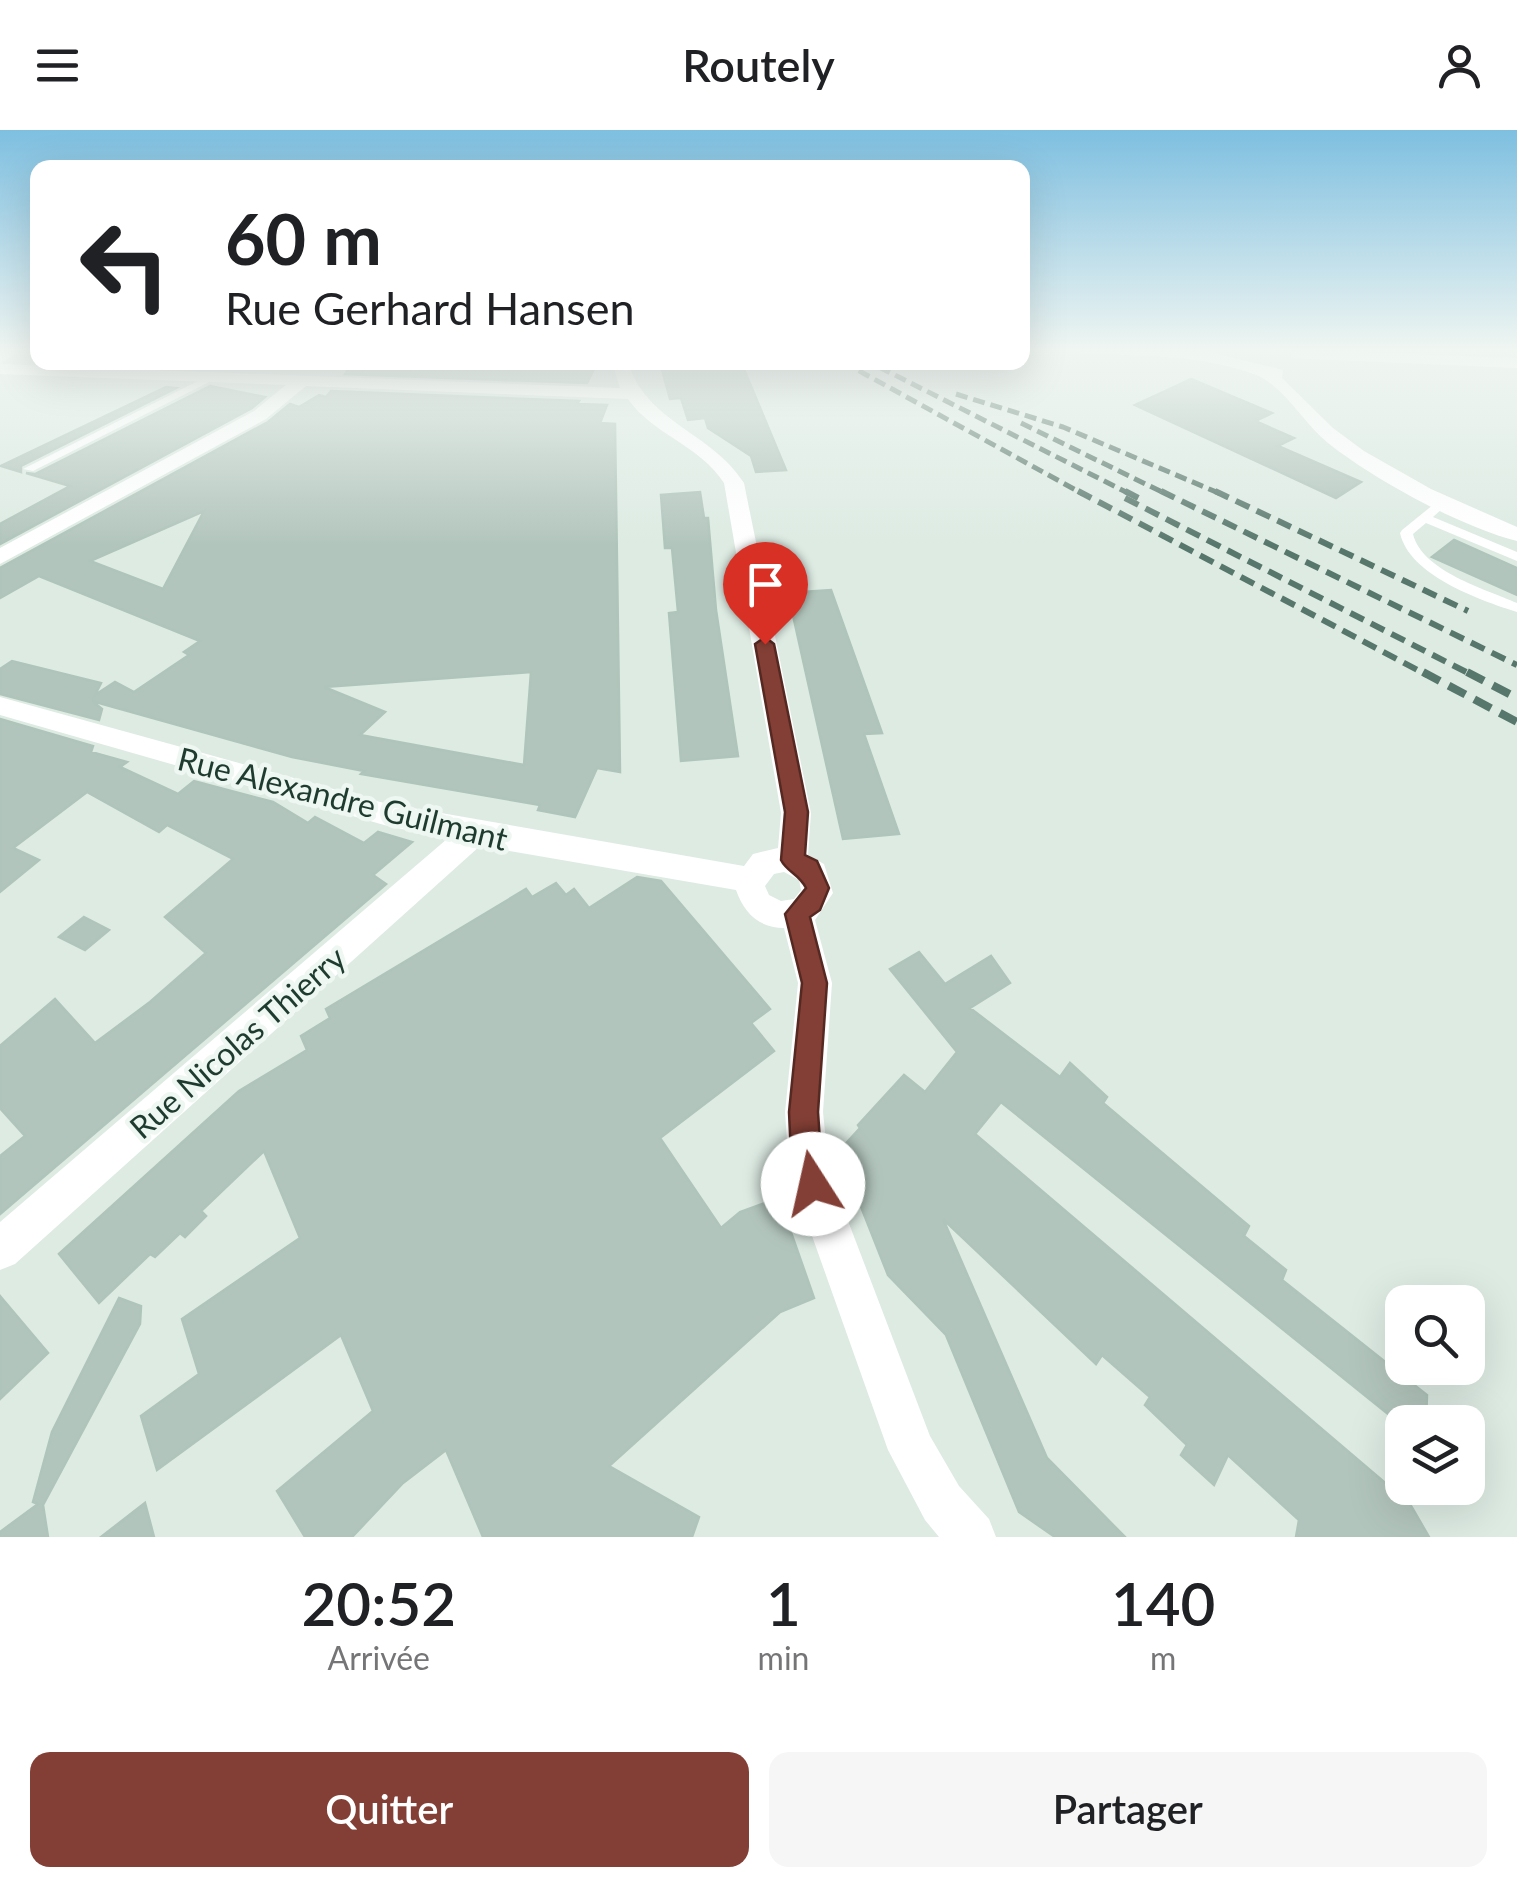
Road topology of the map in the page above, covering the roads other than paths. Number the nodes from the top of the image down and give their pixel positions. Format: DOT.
graph roads {
  1 [pos="140,414"];
  2 [pos="262,414"];
  3 [pos="653,414"];
  4 [pos="1311,414"];
  5 [pos="1327,414"];
  6 [pos="29,469"];
  7 [pos="1443,503"];
  8 [pos="1425,518"];
  9 [pos="1517,526"];
  10 [pos="1517,535"];
  11 [pos="0,557"];
  12 [pos="1517,557"];
  13 [pos="1517,608"];
  14 [pos="0,706"];
  15 [pos="473,834"];
  16 [pos="792,860"];
  17 [pos="750,880"];
  18 [pos="797,914"];
  19 [pos="0,1249"];
  20 [pos="972,1537"];
  1 -- 6 [label="lane"];
  2 -- 11 [label="street"];
  3 -- 16 [label="street"];
  4 -- 7 [label="street"];
  5 -- 9 [label="street"];
  7 -- 8 [label="lane"];
  7 -- 10 [label="street"];
  8 -- 12 [label="lane"];
  8 -- 13 [label="lane"];
  14 -- 15 [label="street, Rue Alexandre Guilmant"];
  15 -- 17 [label="street, Rue Alexandre Guilmant"];
  15 -- 19 [label="street, Rue Nicolas Thierry"];
  16 -- 17 [label="street"];
  16 -- 18 [label="street"];
  17 -- 18 [label="street"];
  18 -- 20 [label="street"];
}
